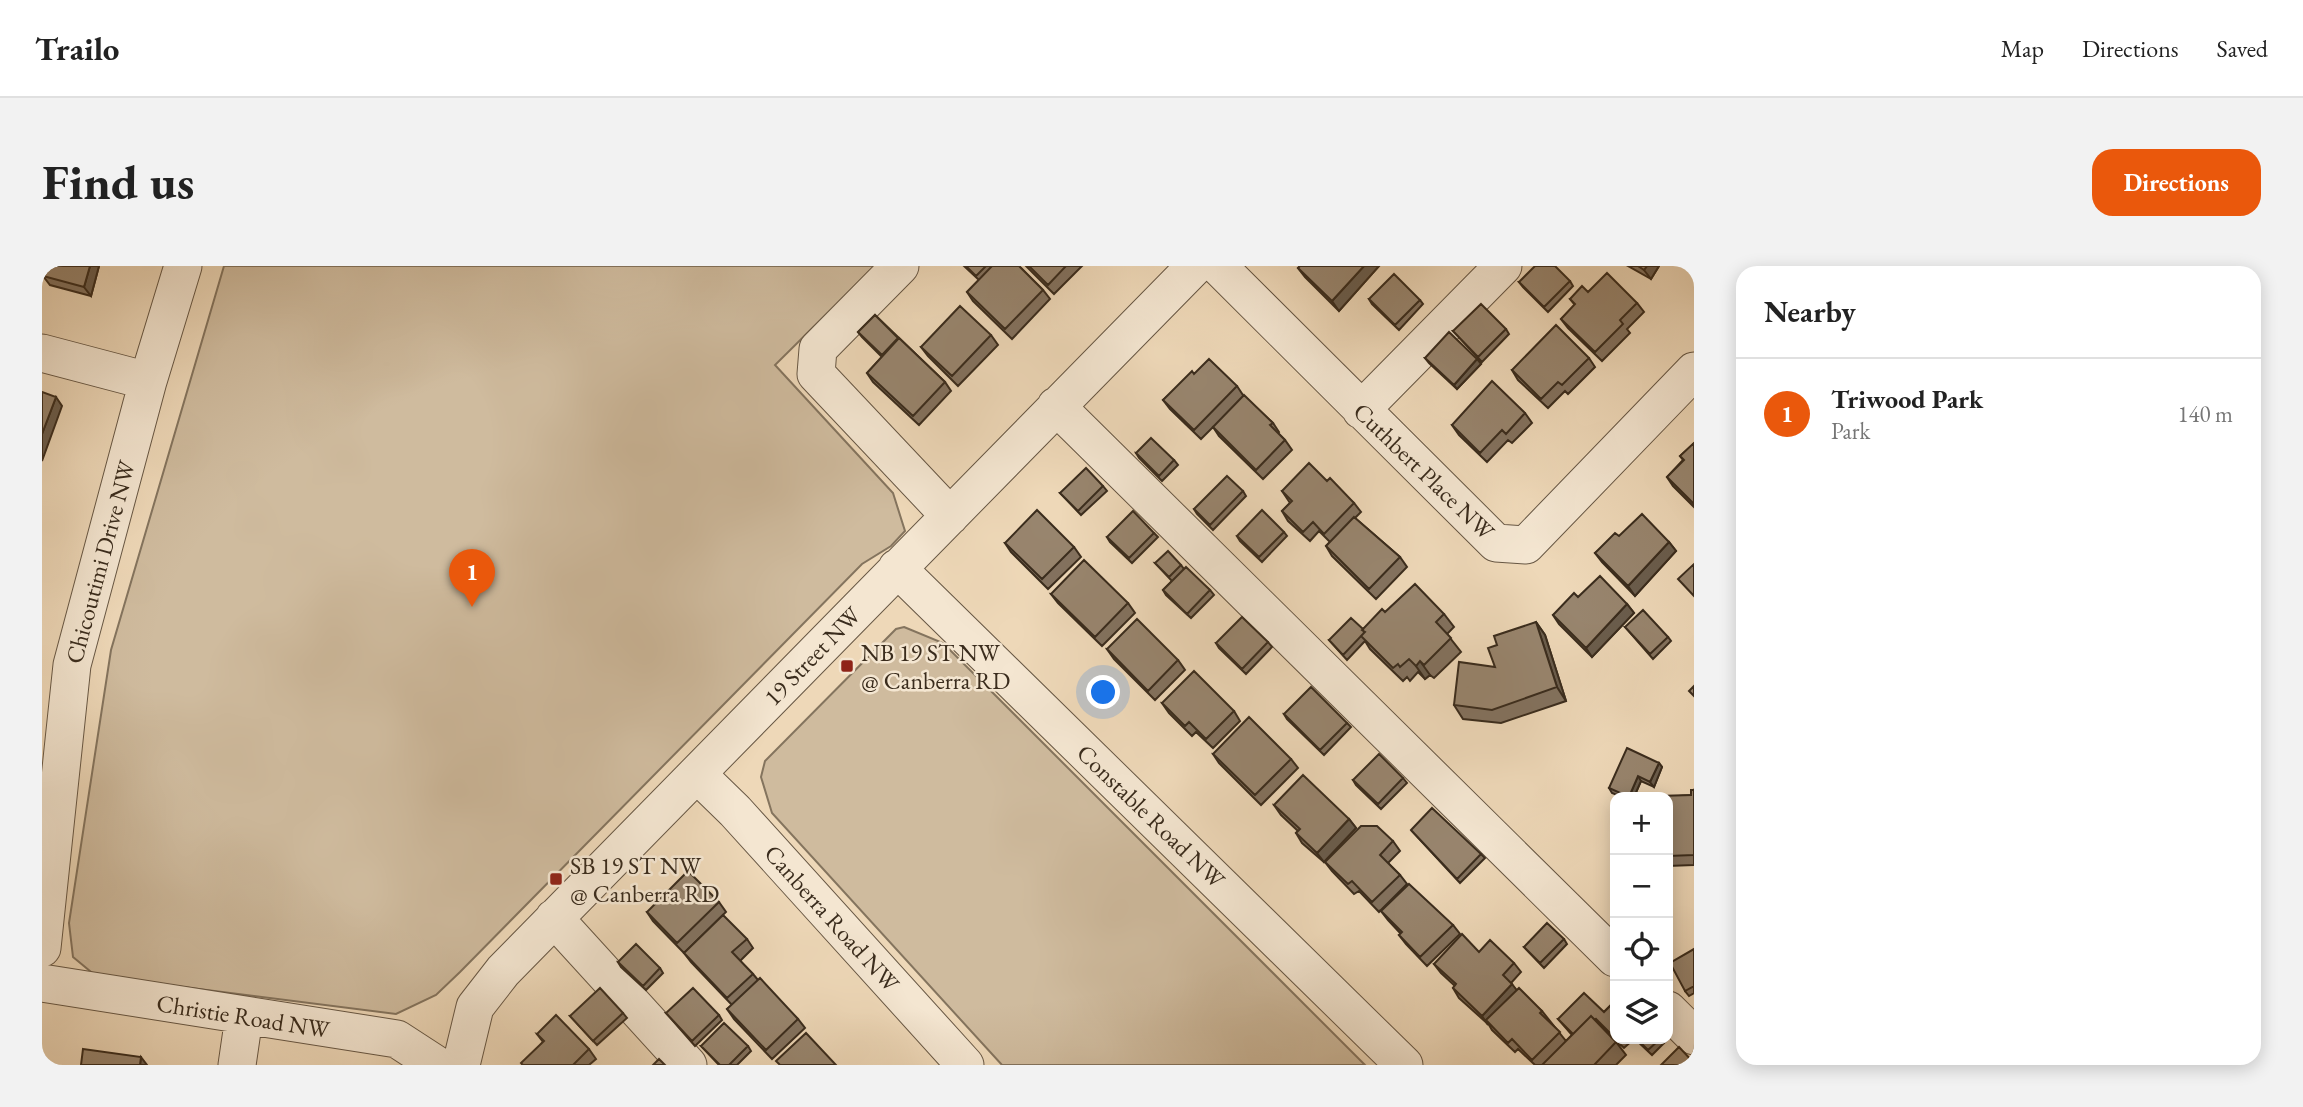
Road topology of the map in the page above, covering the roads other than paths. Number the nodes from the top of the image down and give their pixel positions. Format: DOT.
graph roads {
  1 [pos="183,266"];
  2 [pos="900,266"];
  3 [pos="1195,266"];
  4 [pos="1218,266"];
  5 [pos="1503,266"];
  6 [pos="42,353"];
  7 [pos="1694,371"];
  8 [pos="148,381"];
  9 [pos="1056,406"];
  10 [pos="1361,410"];
  11 [pos="950,516"];
  12 [pos="897,568"];
  13 [pos="697,774"];
  14 [pos="554,918"];
  15 [pos="42,948"];
  16 [pos="1610,953"];
  17 [pos="42,983"];
  18 [pos="1673,1015"];
  19 [pos="244,1017"];
  20 [pos="1694,1036"];
  21 [pos="237,1065"];
  22 [pos="437,1065"];
  23 [pos="461,1065"];
  24 [pos="688,1065"];
  25 [pos="965,1065"];
  26 [pos="1404,1065"];
  1 -- 8 [label="street, Chicoutimi Drive NW"];
  2 -- 11 [label="street"];
  3 -- 9 [label="street, 19 Street NW"];
  4 -- 10 [label="street, Cuthbert Place NW"];
  5 -- 10 [label="street"];
  6 -- 8 [label="street"];
  7 -- 10 [label="street, Cuthbert Place NW"];
  8 -- 15 [label="street, Chicoutimi Drive NW"];
  9 -- 11 [label="street, 19 Street NW"];
  9 -- 16 [label="street"];
  11 -- 12 [label="street, 19 Street NW"];
  12 -- 13 [label="street, 19 Street NW"];
  12 -- 26 [label="street, Constable Road NW"];
  13 -- 14 [label="street, 19 Street NW"];
  13 -- 25 [label="street, Canberra Road NW"];
  14 -- 23 [label="street, 19 Street NW"];
  14 -- 24 [label="street"];
  17 -- 19 [label="street, Christie Road NW"];
  18 -- 20 [label="street"];
  19 -- 21 [label="street"];
  19 -- 22 [label="street, Christie Road NW"];
}
